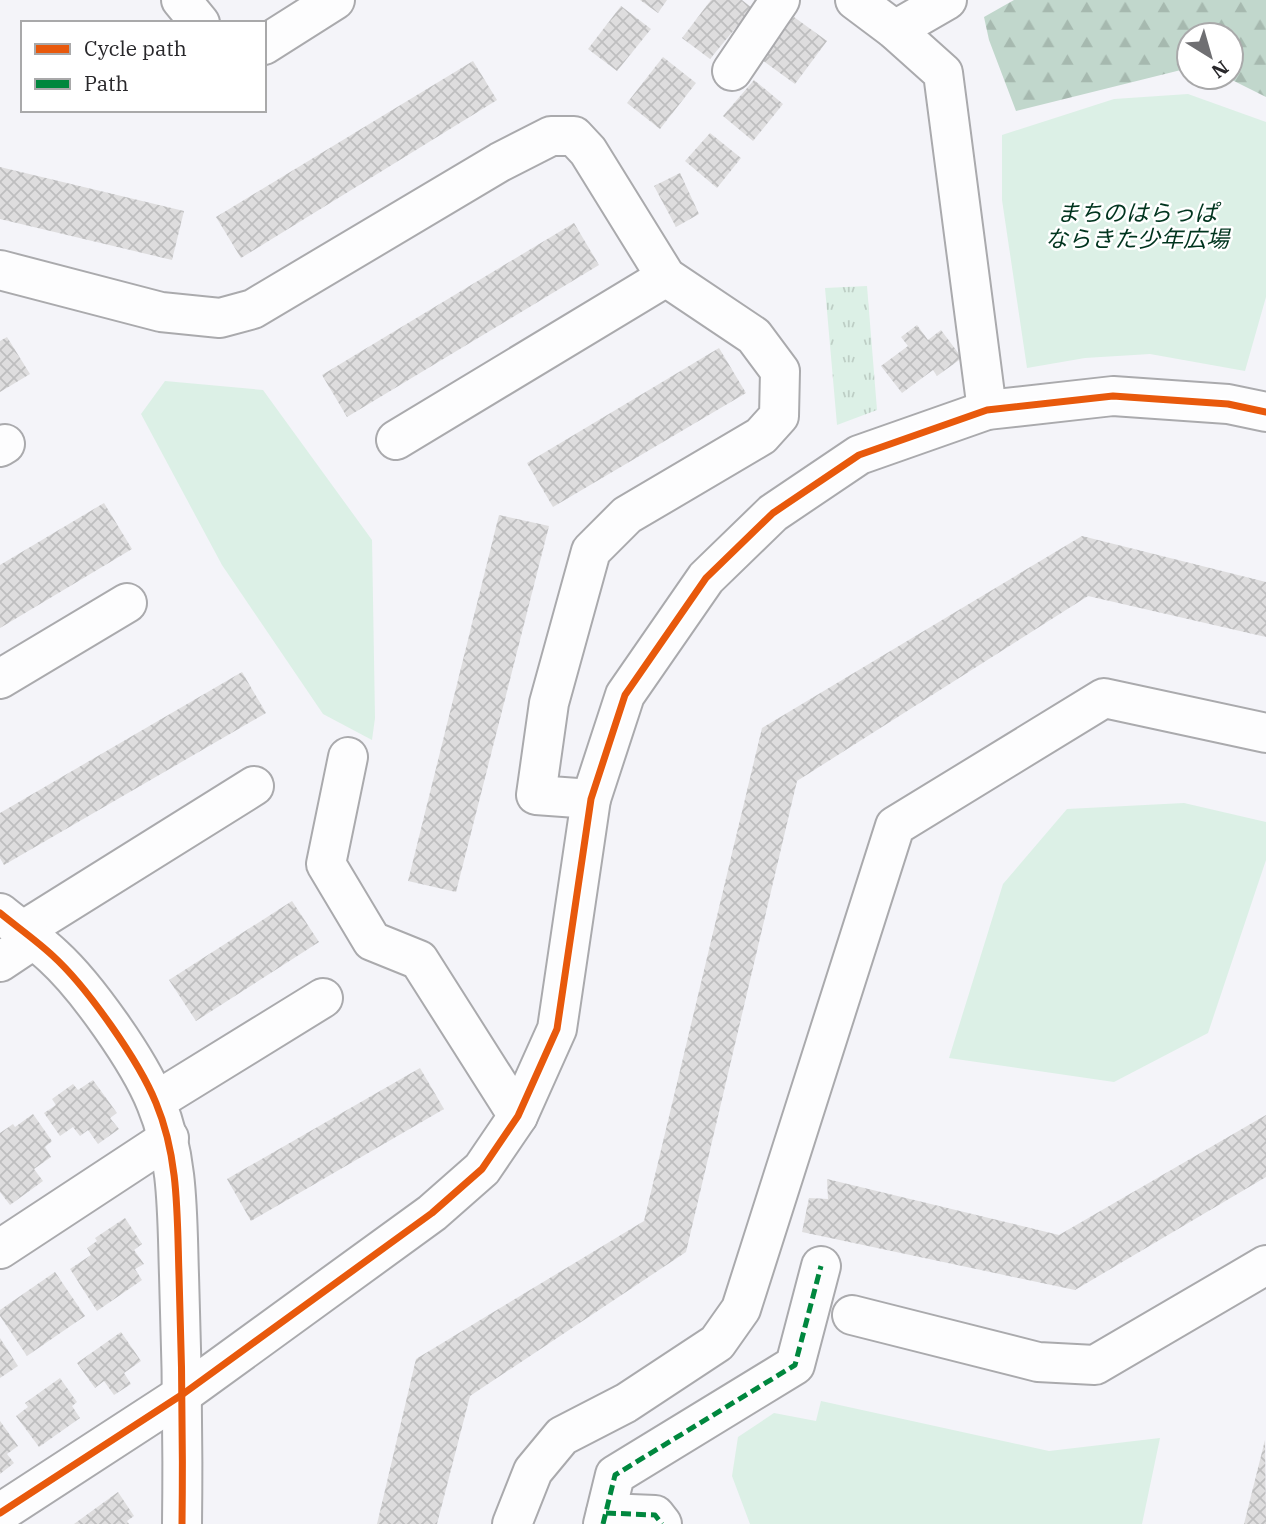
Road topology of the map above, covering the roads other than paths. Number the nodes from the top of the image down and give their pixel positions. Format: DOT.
graph roads {
  1 [pos="181,0"];
  2 [pos="335,0"];
  3 [pos="780,0"];
  4 [pos="855,0"];
  5 [pos="947,0"];
  6 [pos="198,21"];
  7 [pos="895,30"];
  8 [pos="266,44"];
  9 [pos="732,71"];
  10 [pos="0,270"];
  11 [pos="666,277"];
  12 [pos="987,410"];
  13 [pos="1266,412"];
  14 [pos="396,440"];
  15 [pos="127,603"];
  16 [pos="0,679"];
  17 [pos="1266,733"];
  18 [pos="348,757"];
  19 [pos="254,786"];
  20 [pos="592,799"];
  21 [pos="18,928"];
  22 [pos="0,962"];
  23 [pos="323,998"];
  24 [pos="156,1101"];
  25 [pos="518,1116"];
  26 [pos="169,1138"];
  27 [pos="0,1249"];
  28 [pos="1266,1265"];
  29 [pos="821,1266"];
  30 [pos="852,1315"];
  31 [pos="183,1394"];
  32 [pos="0,1513"];
  33 [pos="604,1519"];
  34 [pos="183,1524"];
  35 [pos="512,1524"];
  36 [pos="662,1524"];
  1 -- 6 [label="street"];
  2 -- 8 [label="street"];
  3 -- 9 [label="street"];
  4 -- 7 [label="street"];
  5 -- 7 [label="street"];
  7 -- 12 [label="street"];
  10 -- 11 [label="street"];
  11 -- 14 [label="street"];
  11 -- 20 [label="street"];
  12 -- 13 [label="street"];
  12 -- 20 [label="street"];
  15 -- 16 [label="street"];
  17 -- 35 [label="street"];
  18 -- 25 [label="street"];
  19 -- 21 [label="street"];
  20 -- 25 [label="street"];
  21 -- 22 [label="street"];
  21 -- 24 [label="street"];
  23 -- 24 [label="street"];
  24 -- 26 [label="street"];
  25 -- 31 [label="street"];
  26 -- 27 [label="street"];
  26 -- 31 [label="street"];
  28 -- 30 [label="street"];
  29 -- 33 [label="street"];
  31 -- 32 [label="street"];
  31 -- 34 [label="street"];
  33 -- 36 [label="street"];
}
